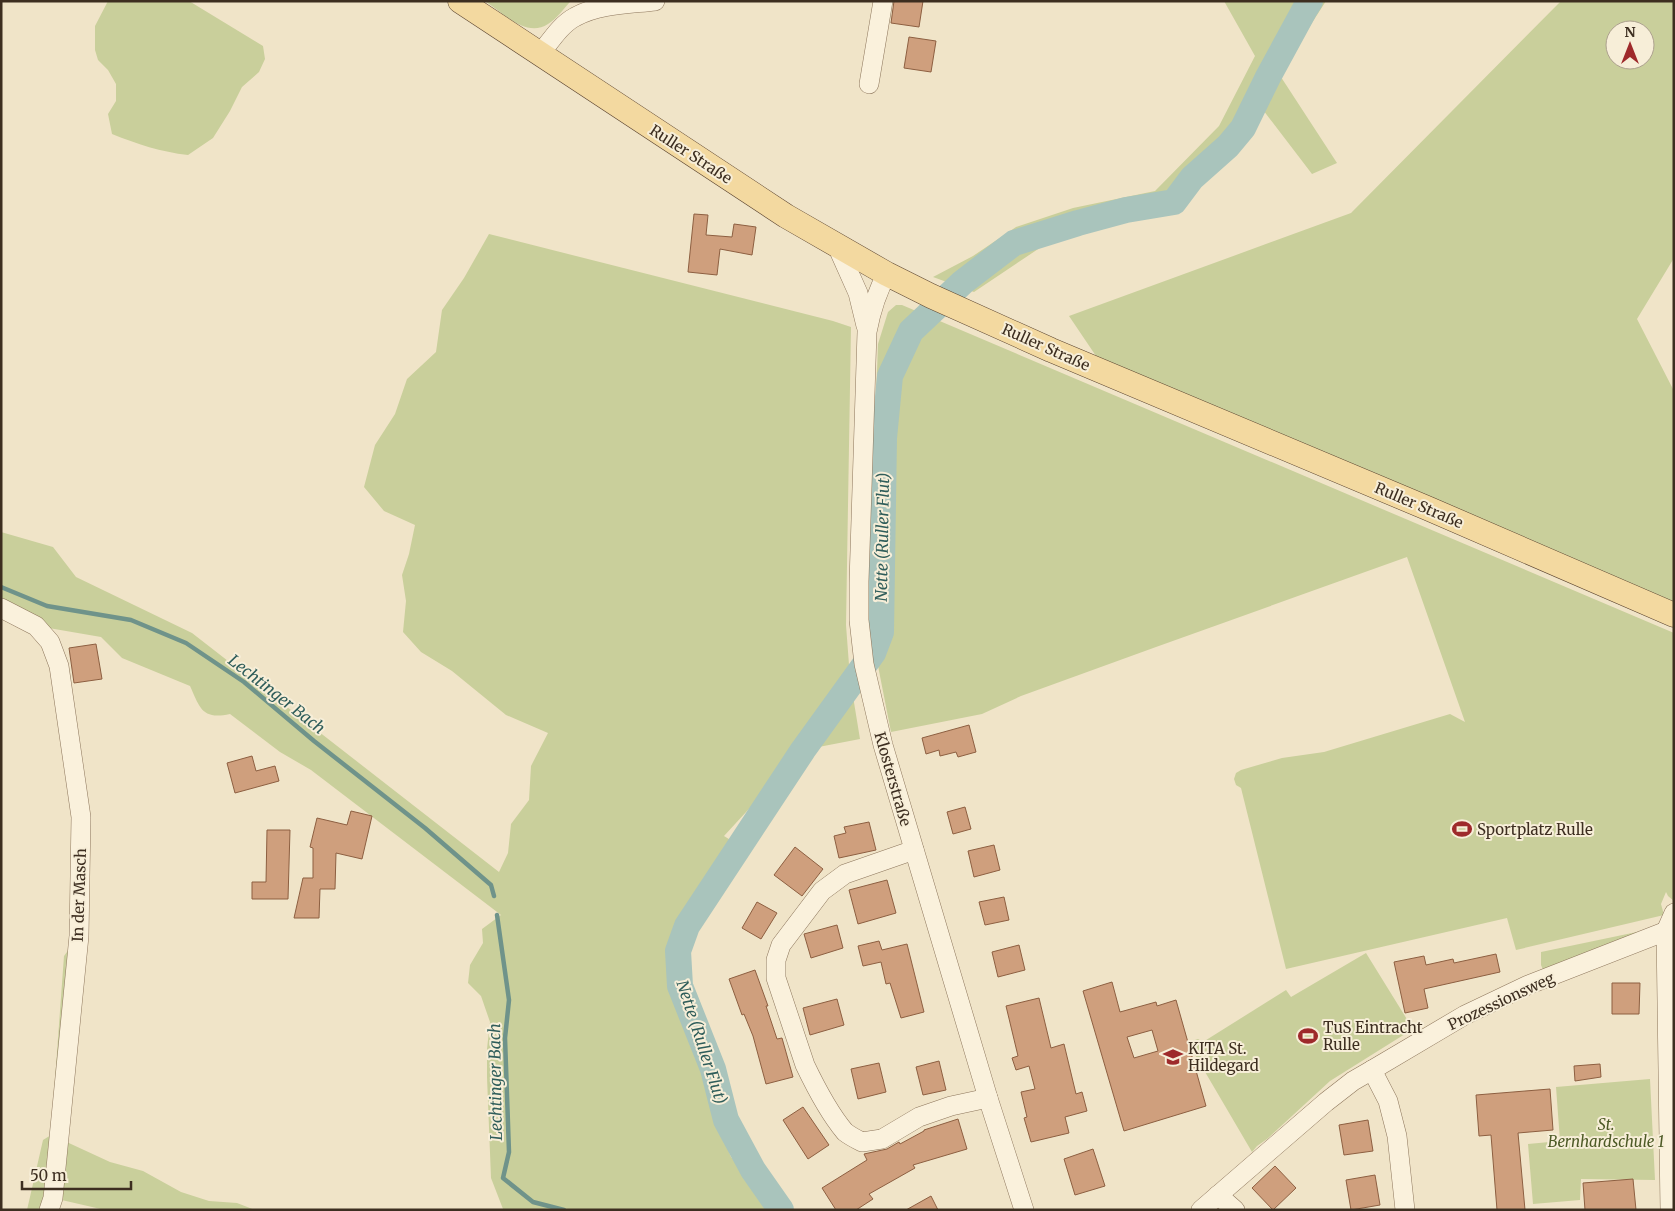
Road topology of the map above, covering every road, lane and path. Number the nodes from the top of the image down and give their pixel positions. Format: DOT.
graph roads {
  1 [pos="460,1"];
  2 [pos="655,1"];
  3 [pos="883,1"];
  4 [pos="540,54"];
  5 [pos="869,84"];
  6 [pos="837,246"];
  7 [pos="887,274"];
  8 [pos="867,332"];
  9 [pos="1,608"];
  10 [pos="1674,615"];
  11 [pos="914,850"];
  12 [pos="1674,913"];
  13 [pos="1670,930"];
  14 [pos="1372,1070"];
  15 [pos="988,1098"];
  16 [pos="1218,1195"];
  17 [pos="50,1210"];
  18 [pos="1024,1210"];
  19 [pos="1201,1210"];
  20 [pos="1235,1210"];
  21 [pos="1405,1210"];
  22 [pos="1670,1210"];
  1 -- 4 [label="main road, Ruller Straße"];
  2 -- 4 [label="street"];
  3 -- 5 [label="street"];
  4 -- 6 [label="main road, Ruller Straße"];
  6 -- 7 [label="main road, Ruller Straße"];
  6 -- 8 [label="street, Klosterstraße"];
  7 -- 8 [label="street, Klosterstraße"];
  7 -- 10 [label="main road, Ruller Straße"];
  8 -- 11 [label="street, Klosterstraße"];
  9 -- 17 [label="street, In der Masch"];
  11 -- 15 [label="street, Klosterstraße"];
  11 -- 15 [label="street"];
  12 -- 13 [label="street"];
  13 -- 14 [label="street, Prozessionsweg"];
  13 -- 22 [label="street"];
  14 -- 16 [label="street, Prozessionsweg"];
  14 -- 21 [label="street"];
  15 -- 18 [label="street, Klosterstraße"];
  16 -- 19 [label="street, Prozessionsweg"];
  16 -- 20 [label="street"];
}
